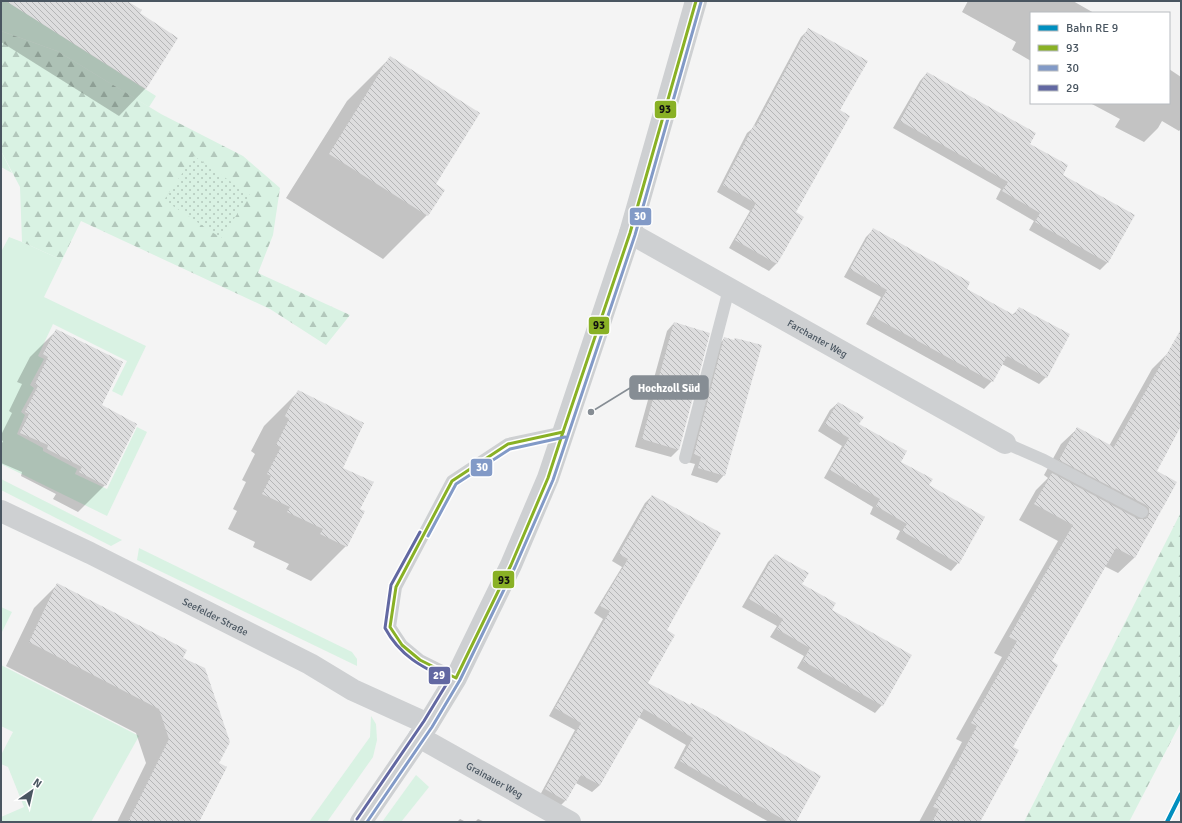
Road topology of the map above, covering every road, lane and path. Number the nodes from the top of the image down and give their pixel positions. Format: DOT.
graph roads {
  1 [pos="696,1"];
  2 [pos="630,233"];
  3 [pos="729,289"];
  4 [pos="564,432"];
  5 [pos="1006,444"];
  6 [pos="684,458"];
  7 [pos="1,511"];
  8 [pos="1142,512"];
  9 [pos="456,678"];
  10 [pos="424,730"];
  11 [pos="361,822"];
  12 [pos="570,822"];
  1 -- 2 [label="street"];
  2 -- 3 [label="street, Farchanter Weg"];
  2 -- 4 [label="street"];
  3 -- 5 [label="street, Farchanter Weg"];
  3 -- 6 [label="lane"];
  4 -- 9 [label="street"];
  4 -- 9 [label="lane"];
  5 -- 8 [label="lane"];
  7 -- 10 [label="street, Seefelder Straße"];
  9 -- 10 [label="street"];
  10 -- 11 [label="street"];
  10 -- 12 [label="street, Grainauer Weg"];
}
